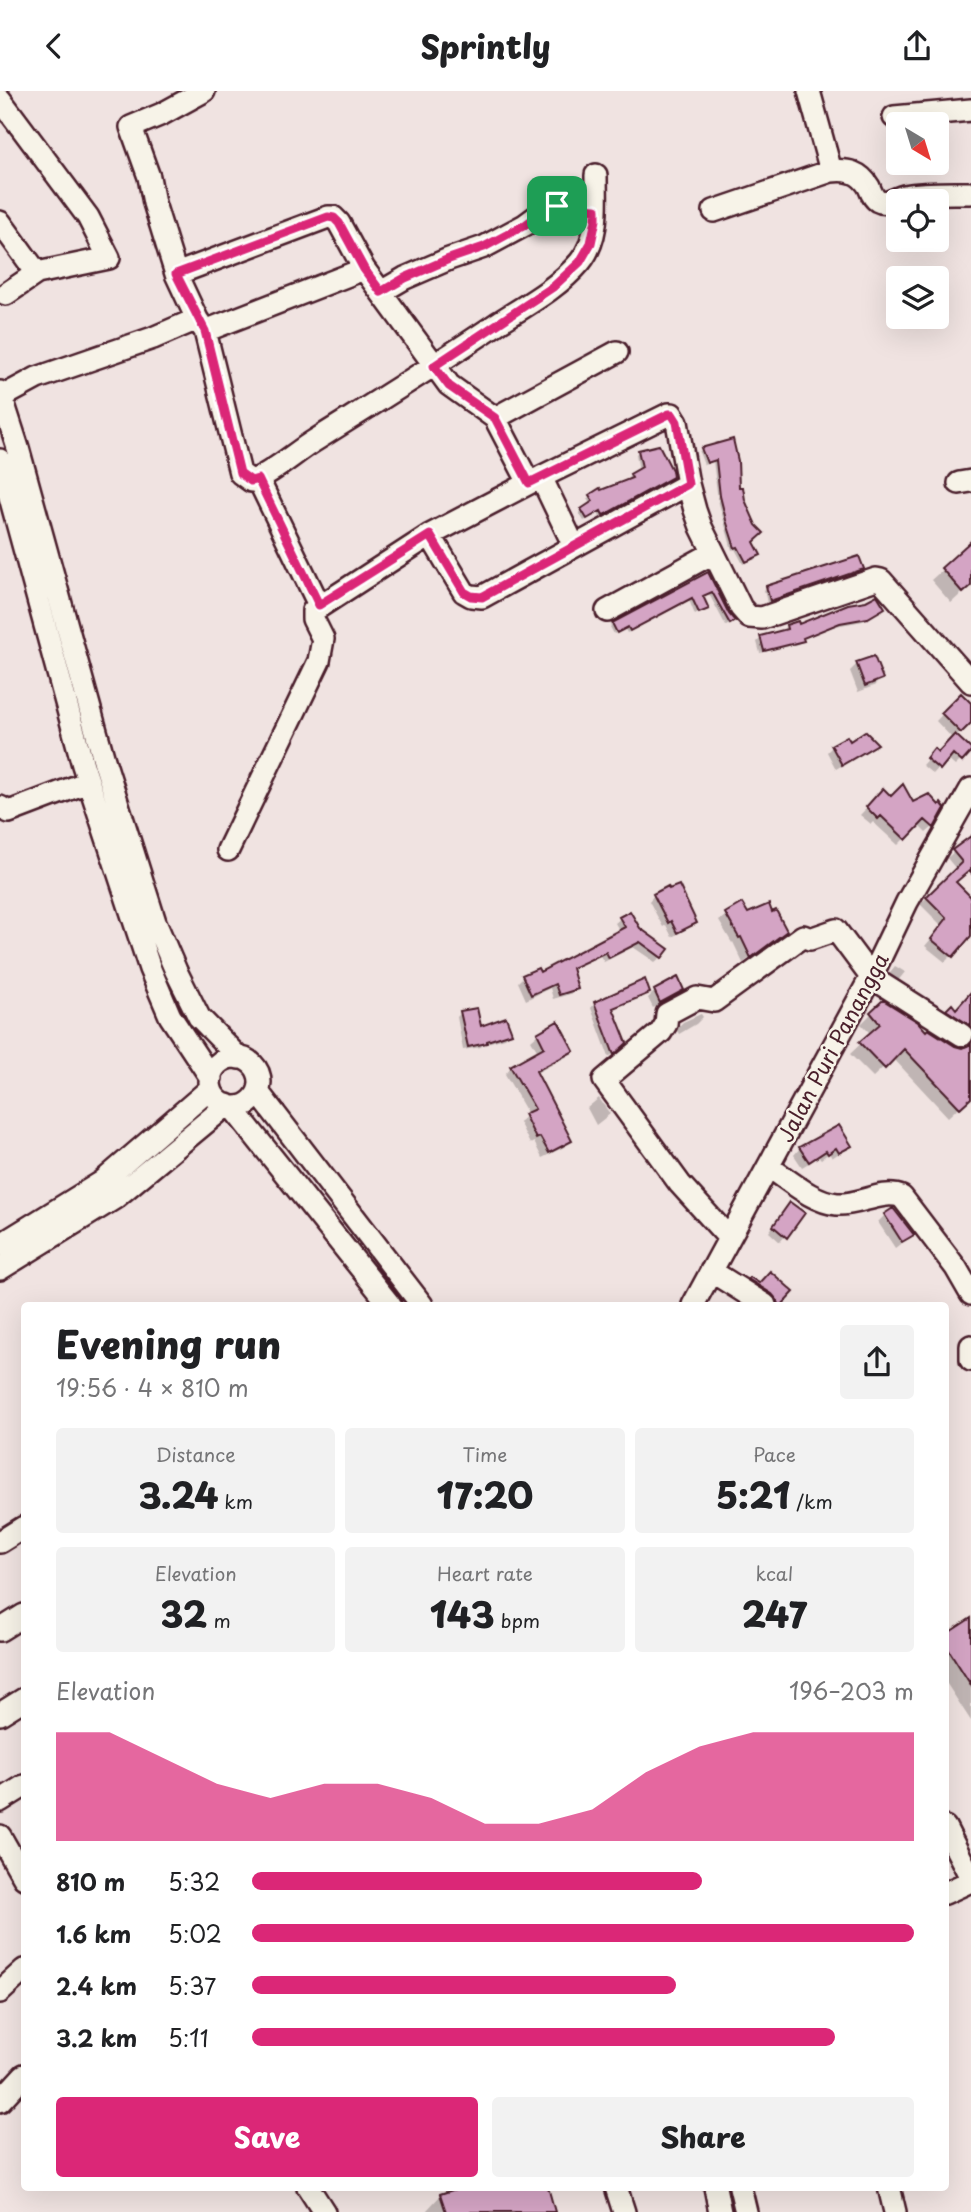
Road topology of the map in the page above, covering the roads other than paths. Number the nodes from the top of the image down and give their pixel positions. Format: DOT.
graph roads {
  1 [pos="2,91"];
  2 [pos="204,91"];
  3 [pos="810,91"];
  4 [pos="967,91"];
  5 [pos="0,98"];
  6 [pos="971,103"];
  7 [pos="971,110"];
  8 [pos="949,112"];
  9 [pos="831,171"];
  10 [pos="596,175"];
  11 [pos="971,193"];
  12 [pos="596,209"];
  13 [pos="714,211"];
  14 [pos="0,222"];
  15 [pos="364,269"];
  16 [pos="37,273"];
  17 [pos="176,274"];
  18 [pos="381,292"];
  19 [pos="6,294"];
  20 [pos="201,325"];
  21 [pos="617,352"];
  22 [pos="434,366"];
  23 [pos="1,395"];
  24 [pos="495,418"];
  25 [pos="0,460"];
  26 [pos="258,479"];
  27 [pos="535,480"];
  28 [pos="688,484"];
  29 [pos="430,535"];
  30 [pos="574,546"];
  31 [pos="713,553"];
  32 [pos="319,605"];
  33 [pos="607,611"];
  34 [pos="971,682"];
  35 [pos="104,759"];
  36 [pos="86,773"];
  37 [pos="971,789"];
  38 [pos="0,807"];
  39 [pos="228,850"];
  40 [pos="871,977"];
  41 [pos="962,1035"];
  42 [pos="239,1058"];
  43 [pos="211,1083"];
  44 [pos="258,1092"];
  45 [pos="230,1106"];
  46 [pos="769,1167"];
  47 [pos="729,1238"];
  48 [pos="16,1241"];
  49 [pos="0,1245"];
  50 [pos="0,1269"];
  51 [pos="711,1271"];
  52 [pos="971,1294"];
  53 [pos="388,1302"];
  54 [pos="420,1302"];
  55 [pos="695,1302"];
  56 [pos="760,1302"];
  57 [pos="971,1346"];
  58 [pos="971,1360"];
  59 [pos="21,1529"];
  60 [pos="0,1542"];
  61 [pos="21,1617"];
  62 [pos="0,1630"];
  63 [pos="21,1701"];
  64 [pos="0,1714"];
  65 [pos="21,1788"];
  66 [pos="0,1801"];
  67 [pos="949,1835"];
  68 [pos="0,1836"];
  69 [pos="21,1873"];
  70 [pos="971,1880"];
  71 [pos="949,1891"];
  72 [pos="21,1972"];
  73 [pos="1,1989"];
  74 [pos="21,2078"];
  75 [pos="0,2101"];
  76 [pos="311,2191"];
  77 [pos="617,2191"];
  78 [pos="716,2191"];
  79 [pos="741,2191"];
  80 [pos="891,2191"];
  81 [pos="324,2212"];
  82 [pos="624,2212"];
  83 [pos="720,2212"];
  84 [pos="746,2212"];
  85 [pos="895,2212"];
  1 -- 5 [label="street"];
  2 -- 17 [label="street"];
  3 -- 9 [label="street"];
  4 -- 6 [label="street"];
  5 -- 16 [label="street"];
  7 -- 8 [label="street"];
  9 -- 11 [label="street"];
  9 -- 13 [label="street"];
  10 -- 12 [label="street"];
  12 -- 18 [label="street"];
  12 -- 22 [label="street"];
  14 -- 16 [label="street"];
  15 -- 17 [label="street"];
  15 -- 18 [label="street"];
  15 -- 20 [label="street"];
  16 -- 19 [label="street"];
  17 -- 20 [label="street"];
  18 -- 22 [label="street"];
  20 -- 23 [label="street"];
  20 -- 26 [label="street"];
  21 -- 24 [label="street"];
  22 -- 24 [label="street"];
  22 -- 26 [label="street"];
  23 -- 35 [label="street"];
  24 -- 27 [label="street"];
  25 -- 36 [label="street"];
  26 -- 32 [label="street"];
  27 -- 28 [label="street"];
  27 -- 29 [label="street"];
  27 -- 30 [label="street"];
  28 -- 30 [label="street"];
  28 -- 31 [label="street"];
  29 -- 30 [label="street"];
  29 -- 32 [label="street"];
  31 -- 33 [label="street"];
  31 -- 34 [label="street"];
  32 -- 39 [label="street"];
  35 -- 36 [label="street"];
  35 -- 42 [label="street"];
  36 -- 38 [label="street"];
  36 -- 43 [label="street"];
  37 -- 40 [label="street, Jalan Puri Panangga"];
  40 -- 41 [label="street"];
  40 -- 46 [label="street, Jalan Puri Panangga"];
  40 -- 47 [label="street"];
  42 -- 43 [label="street"];
  42 -- 44 [label="street"];
  43 -- 45 [label="street"];
  43 -- 48 [label="street"];
  44 -- 45 [label="street"];
  44 -- 54 [label="street"];
  45 -- 48 [label="street"];
  45 -- 53 [label="street"];
  46 -- 47 [label="street, Jalan Puri Panangga"];
  46 -- 52 [label="street"];
  47 -- 51 [label="street, Jalan Puri Panangga"];
  48 -- 49 [label="street"];
  48 -- 50 [label="street"];
  51 -- 55 [label="street, Jalan Puri Panangga"];
  51 -- 56 [label="street"];
  57 -- 58 [label="street"];
  59 -- 60 [label="street"];
  61 -- 62 [label="street"];
  63 -- 64 [label="street"];
  65 -- 66 [label="street"];
  67 -- 70 [label="street"];
  68 -- 69 [label="street"];
  70 -- 71 [label="street"];
  72 -- 73 [label="street"];
  74 -- 75 [label="street"];
  76 -- 81 [label="street"];
  77 -- 82 [label="street"];
  78 -- 83 [label="street"];
  79 -- 84 [label="street"];
  80 -- 85 [label="street"];
}
